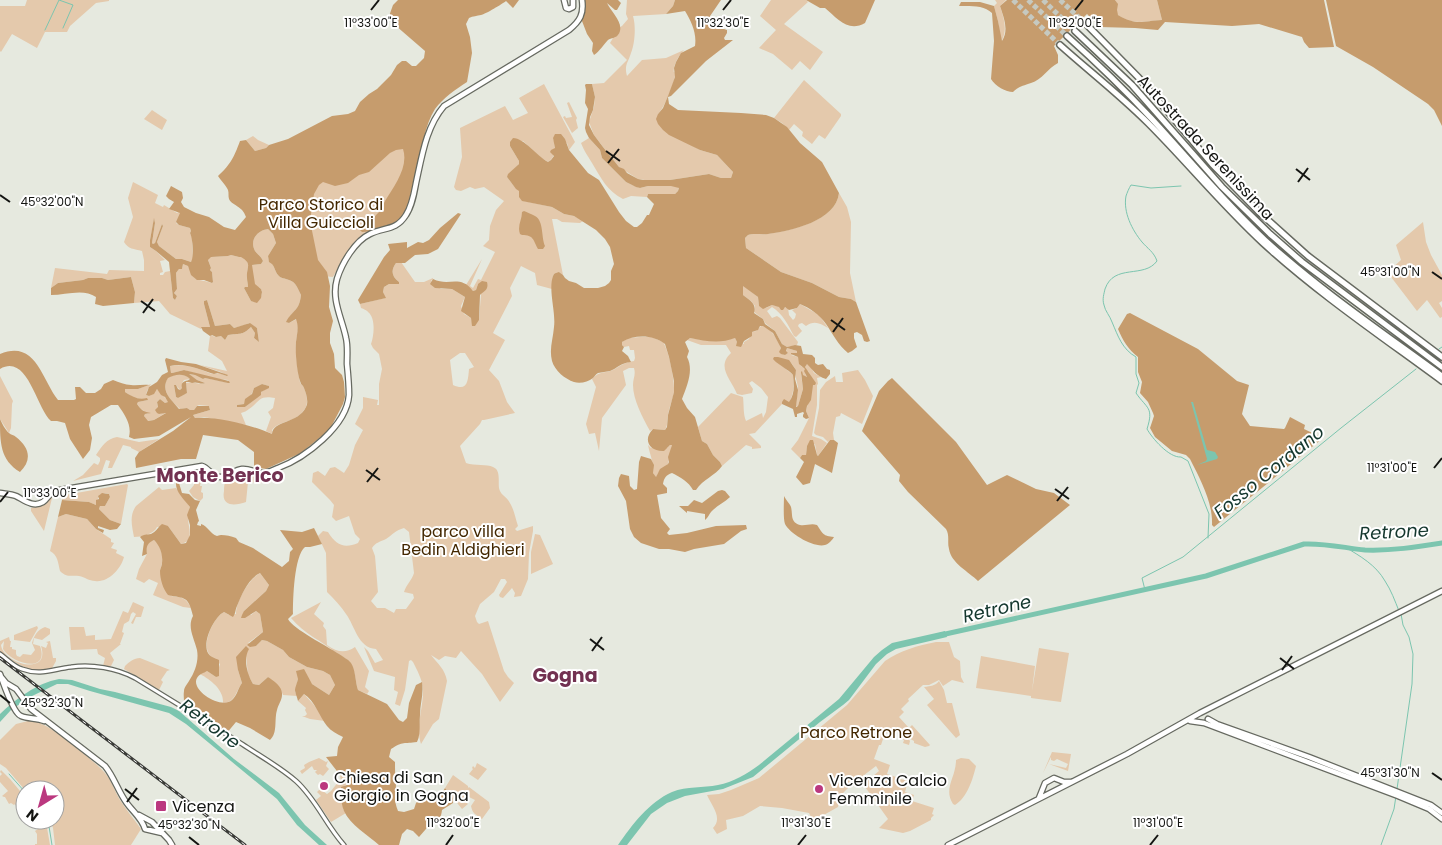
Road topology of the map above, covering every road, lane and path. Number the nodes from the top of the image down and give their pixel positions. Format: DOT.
graph roads {
  1 [pos="564,0"];
  2 [pos="573,0"];
  3 [pos="582,0"];
  4 [pos="1084,23"];
  5 [pos="1076,31"];
  6 [pos="1067,36"];
  7 [pos="1060,45"];
  8 [pos="1442,357"];
  9 [pos="1442,367"];
  10 [pos="1442,376"];
  11 [pos="1442,381"];
  12 [pos="0,493"];
  13 [pos="1442,591"];
  14 [pos="0,654"];
  15 [pos="1,675"];
  16 [pos="16,690"];
  17 [pos="11,699"];
  18 [pos="27,704"];
  19 [pos="1213,707"];
  20 [pos="1200,714"];
  21 [pos="24,717"];
  22 [pos="1206,719"];
  23 [pos="1189,720"];
  24 [pos="1198,721"];
  25 [pos="52,725"];
  26 [pos="1059,780"];
  27 [pos="1072,782"];
  28 [pos="1043,787"];
  29 [pos="1060,788"];
  30 [pos="1051,793"];
  31 [pos="1396,793"];
  32 [pos="1039,798"];
  33 [pos="132,810"];
  34 [pos="1442,813"];
  35 [pos="1442,819"];
  36 [pos="151,822"];
  37 [pos="144,825"];
  38 [pos="150,830"];
  39 [pos="162,833"];
  40 [pos="172,845"];
  41 [pos="344,845"];
  42 [pos="948,845"];
  1 -- 2 [label="main road"];
  3 -- 12 [label="main road"];
  4 -- 8 [label="highway, Autostrada Serenissima"];
  5 -- 9 [label="highway, Autostrada Serenissima"];
  6 -- 10 [label="highway"];
  7 -- 11 [label="highway"];
  13 -- 19 [label="main road"];
  14 -- 41 [label="street"];
  15 -- 16 [label="main road"];
  15 -- 17 [label="main road"];
  16 -- 17 [label="main road"];
  16 -- 18 [label="main road"];
  17 -- 21 [label="main road"];
  18 -- 21 [label="main road"];
  18 -- 25 [label="main road"];
  19 -- 20 [label="main road"];
  19 -- 22 [label="main road"];
  20 -- 22 [label="main road"];
  20 -- 23 [label="main road"];
  20 -- 24 [label="main road"];
  21 -- 25 [label="main road"];
  22 -- 24 [label="main road"];
  22 -- 31 [label="main road"];
  23 -- 24 [label="main road"];
  23 -- 27 [label="main road"];
  25 -- 33 [label="main road"];
  26 -- 27 [label="main road"];
  26 -- 28 [label="main road"];
  26 -- 29 [label="main road"];
  27 -- 29 [label="main road"];
  28 -- 30 [label="main road"];
  28 -- 32 [label="main road"];
  29 -- 30 [label="main road"];
  30 -- 32 [label="main road"];
  31 -- 34 [label="main road"];
  31 -- 35 [label="main road"];
  32 -- 42 [label="main road"];
  33 -- 36 [label="main road"];
  33 -- 37 [label="main road"];
  36 -- 37 [label="main road"];
  36 -- 38 [label="main road"];
  36 -- 39 [label="main road"];
  37 -- 38 [label="main road"];
  38 -- 39 [label="main road"];
  39 -- 40 [label="main road"];
}
